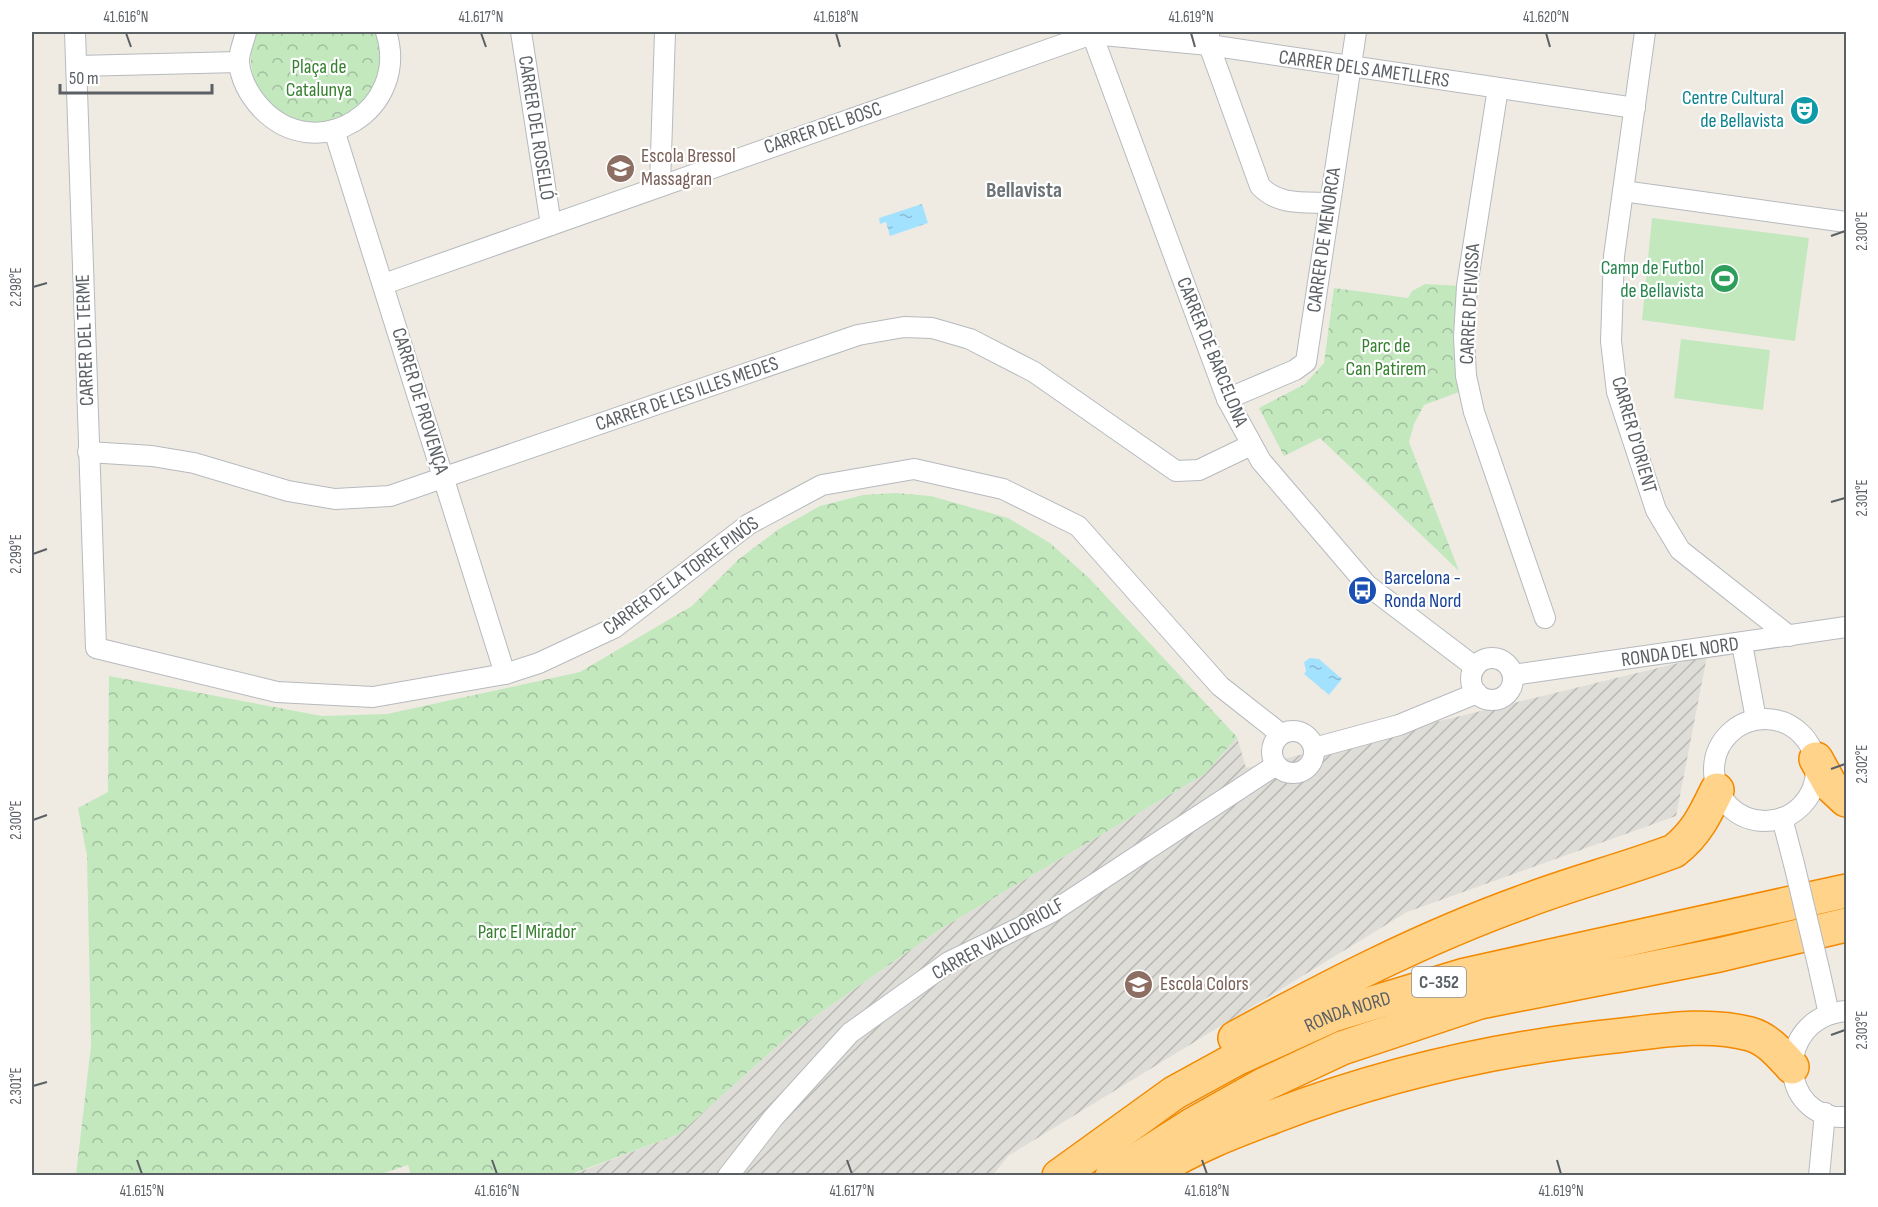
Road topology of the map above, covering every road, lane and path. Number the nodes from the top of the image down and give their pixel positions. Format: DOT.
graph roads {
  1 [pos="75,32"];
  2 [pos="246,32"];
  3 [pos="386,32"];
  4 [pos="521,32"];
  5 [pos="665,32"];
  6 [pos="1356,32"];
  7 [pos="1646,32"];
  8 [pos="1090,33"];
  9 [pos="1209,38"];
  10 [pos="239,62"];
  11 [pos="77,66"];
  12 [pos="1350,67"];
  13 [pos="1498,88"];
  14 [pos="1635,108"];
  15 [pos="334,130"];
  16 [pos="660,185"];
  17 [pos="1623,191"];
  18 [pos="1330,203"];
  19 [pos="1846,222"];
  20 [pos="551,225"];
  21 [pos="384,284"];
  22 [pos="1227,399"];
  23 [pos="1251,445"];
  24 [pos="88,452"];
  25 [pos="444,478"];
  26 [pos="1545,618"];
  27 [pos="1846,627"];
  28 [pos="1789,636"];
  29 [pos="1742,644"];
  30 [pos="96,648"];
  31 [pos="1475,667"];
  32 [pos="505,674"];
  33 [pos="1513,675"];
  34 [pos="1477,693"];
  35 [pos="1756,719"];
  36 [pos="1281,734"];
  37 [pos="1314,748"];
  38 [pos="1816,759"];
  39 [pos="1276,765"];
  40 [pos="1717,790"];
  41 [pos="1846,800"];
  42 [pos="1782,818"];
  43 [pos="1846,891"];
  44 [pos="1846,925"];
  45 [pos="1838,1013"];
  46 [pos="1792,1067"];
  47 [pos="1825,1113"];
  48 [pos="1846,1117"];
  49 [pos="1064,1172"];
  50 [pos="728,1176"];
  51 [pos="1112,1176"];
  52 [pos="1149,1176"];
  53 [pos="1819,1176"];
  1 -- 11 [label="street, CARRER DEL TERME"];
  2 -- 10 [label="street"];
  3 -- 15 [label="street"];
  4 -- 20 [label="street, CARRER DEL ROSELLÓ"];
  5 -- 16 [label="street"];
  6 -- 12 [label="street, CARRER DE MENORCA"];
  7 -- 14 [label="street, CARRER D'ORIENT"];
  8 -- 9 [label="street, CARRER DELS AMETLLERS"];
  8 -- 16 [label="street, CARRER DEL BOSC"];
  8 -- 22 [label="street, CARRER DE BARCELONA"];
  9 -- 12 [label="street, CARRER DELS AMETLLERS"];
  9 -- 18 [label="street"];
  10 -- 11 [label="street"];
  10 -- 15 [label="street"];
  11 -- 24 [label="street, CARRER DEL TERME"];
  12 -- 13 [label="street, CARRER DELS AMETLLERS"];
  12 -- 18 [label="street, CARRER DE MENORCA"];
  13 -- 14 [label="street, CARRER DELS AMETLLERS"];
  13 -- 26 [label="street, CARRER D'EIVISSA"];
  14 -- 17 [label="street, CARRER D'ORIENT"];
  15 -- 21 [label="street, CARRER DE PROVENÇA"];
  16 -- 20 [label="street, CARRER DEL BOSC"];
  17 -- 19 [label="street"];
  17 -- 28 [label="street, CARRER D'ORIENT"];
  18 -- 22 [label="street, CARRER DE MENORCA"];
  20 -- 21 [label="street, CARRER DEL BOSC"];
  21 -- 25 [label="street, CARRER DE PROVENÇA"];
  22 -- 23 [label="street, CARRER DE BARCELONA"];
  23 -- 25 [label="street, CARRER DE LES ILLES MEDES"];
  23 -- 31 [label="street, CARRER DE BARCELONA"];
  24 -- 25 [label="street, CARRER DE LES ILLES MEDES"];
  24 -- 30 [label="street, CARRER DEL TERME"];
  25 -- 32 [label="street, CARRER DE PROVENÇA"];
  27 -- 28 [label="street, RONDA DEL NORD"];
  28 -- 29 [label="street, RONDA DEL NORD"];
  29 -- 33 [label="street, RONDA DEL NORD"];
  29 -- 35 [label="street"];
  30 -- 32 [label="street, CARRER DE LA TORRE PINÓS"];
  31 -- 33 [label="street"];
  31 -- 34 [label="street"];
  32 -- 36 [label="street, CARRER DE LA TORRE PINÓS"];
  33 -- 34 [label="street"];
  34 -- 37 [label="street"];
  35 -- 38 [label="street"];
  35 -- 40 [label="street"];
  36 -- 37 [label="street"];
  36 -- 39 [label="street"];
  37 -- 39 [label="street"];
  38 -- 41 [label="highway"];
  38 -- 42 [label="street"];
  39 -- 50 [label="street, CARRER VALLDORIOLF"];
  40 -- 42 [label="street"];
  40 -- 49 [label="highway"];
  42 -- 45 [label="street, bridge"];
  43 -- 49 [label="highway, RONDA NORD / C-352"];
  44 -- 51 [label="highway, RONDA NORD / C-352"];
  45 -- 46 [label="street"];
  46 -- 47 [label="street"];
  46 -- 52 [label="highway"];
  47 -- 48 [label="street"];
  47 -- 53 [label="street"];
}
